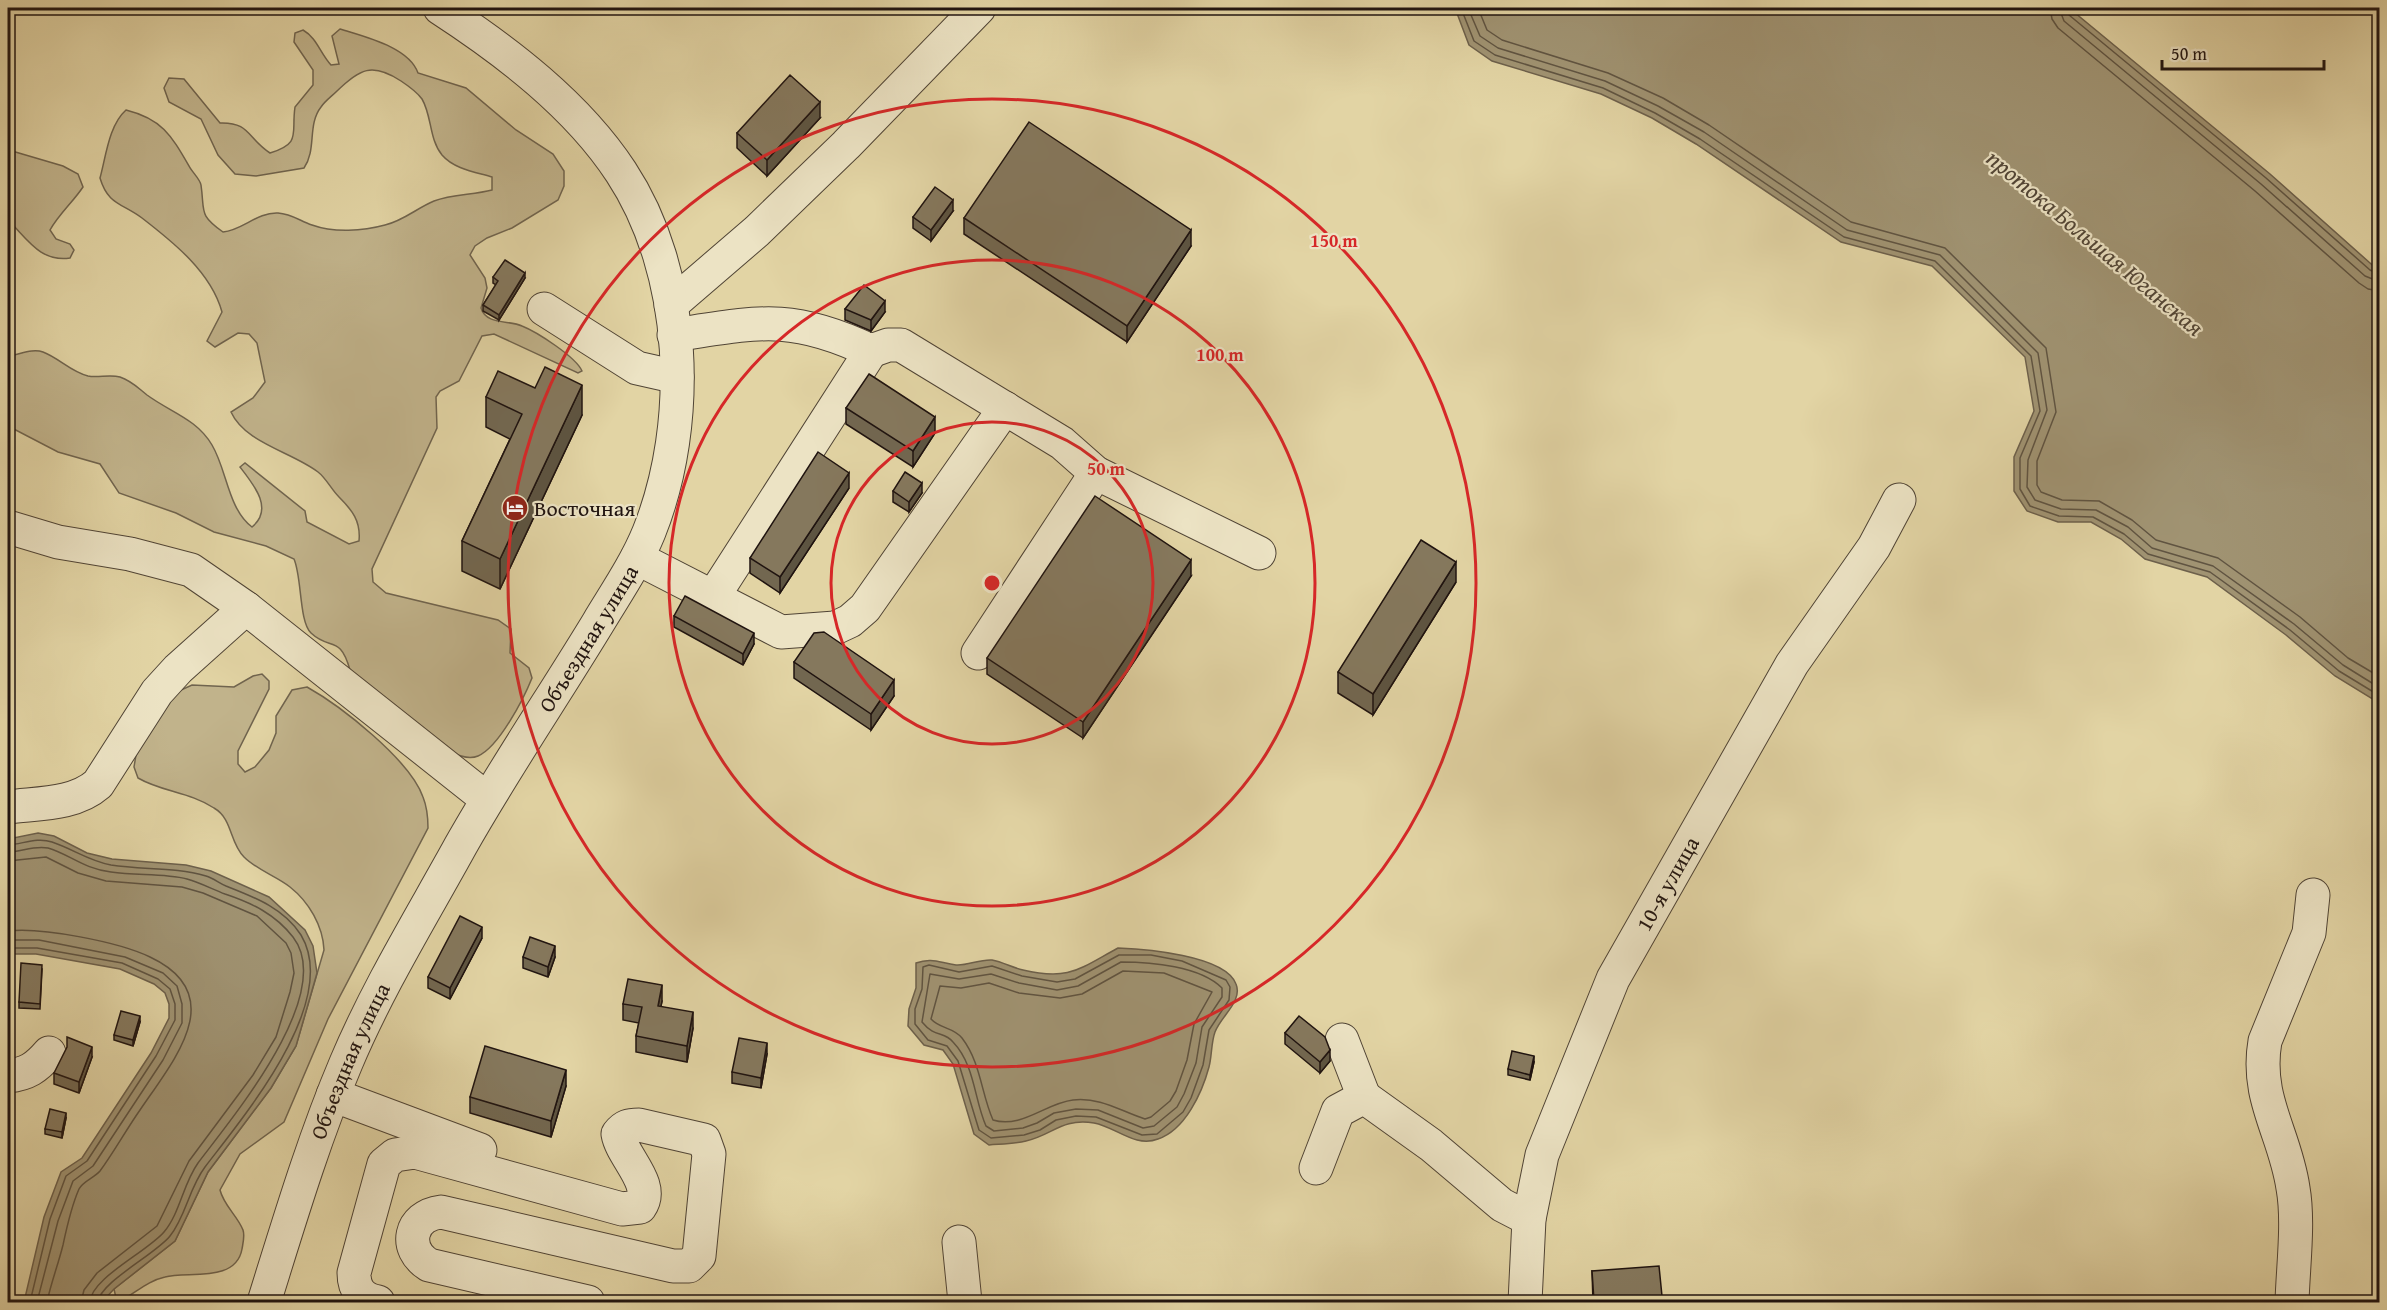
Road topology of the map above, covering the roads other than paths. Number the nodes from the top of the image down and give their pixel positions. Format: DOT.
graph roads {
  1 [pos="440,8"];
  2 [pos="979,8"];
  3 [pos="544,309"];
  4 [pos="673,320"];
  5 [pos="871,351"];
  6 [pos="677,377"];
  7 [pos="1005,408"];
  8 [pos="1096,473"];
  9 [pos="1899,500"];
  10 [pos="8,527"];
  11 [pos="1259,554"];
  12 [pos="637,558"];
  13 [pos="712,597"];
  14 [pos="246,608"];
  15 [pos="978,653"];
  16 [pos="487,799"];
  17 [pos="8,807"];
  18 [pos="2313,895"];
  19 [pos="1342,1040"];
  20 [pos="50,1053"];
  21 [pos="8,1076"];
  22 [pos="333,1095"];
  23 [pos="1364,1097"];
  24 [pos="1316,1168"];
  25 [pos="525,1182"];
  26 [pos="1528,1219"];
  27 [pos="958,1242"];
  28 [pos="264,1302"];
  29 [pos="378,1302"];
  30 [pos="588,1302"];
  31 [pos="965,1302"];
  32 [pos="1526,1302"];
  33 [pos="2292,1302"];
  1 -- 4 [label="street, Объездная улица"];
  2 -- 4 [label="street"];
  3 -- 6 [label="street"];
  4 -- 5 [label="street"];
  4 -- 6 [label="street, Объездная улица"];
  5 -- 7 [label="street"];
  5 -- 13 [label="street"];
  6 -- 12 [label="street, Объездная улица"];
  7 -- 8 [label="street"];
  7 -- 13 [label="street"];
  8 -- 11 [label="street"];
  8 -- 15 [label="street"];
  9 -- 26 [label="street, 10-я улица"];
  10 -- 14 [label="street"];
  12 -- 13 [label="street"];
  12 -- 16 [label="street, Объездная улица"];
  14 -- 16 [label="street"];
  14 -- 17 [label="street"];
  16 -- 22 [label="street, Объездная улица"];
  18 -- 33 [label="street"];
  19 -- 23 [label="street"];
  20 -- 21 [label="street"];
  22 -- 25 [label="street"];
  22 -- 28 [label="street, Объездная улица"];
  23 -- 24 [label="street"];
  23 -- 26 [label="street"];
  25 -- 29 [label="street"];
  25 -- 30 [label="street"];
  26 -- 32 [label="street, 10-я улица"];
  27 -- 31 [label="street"];
}
